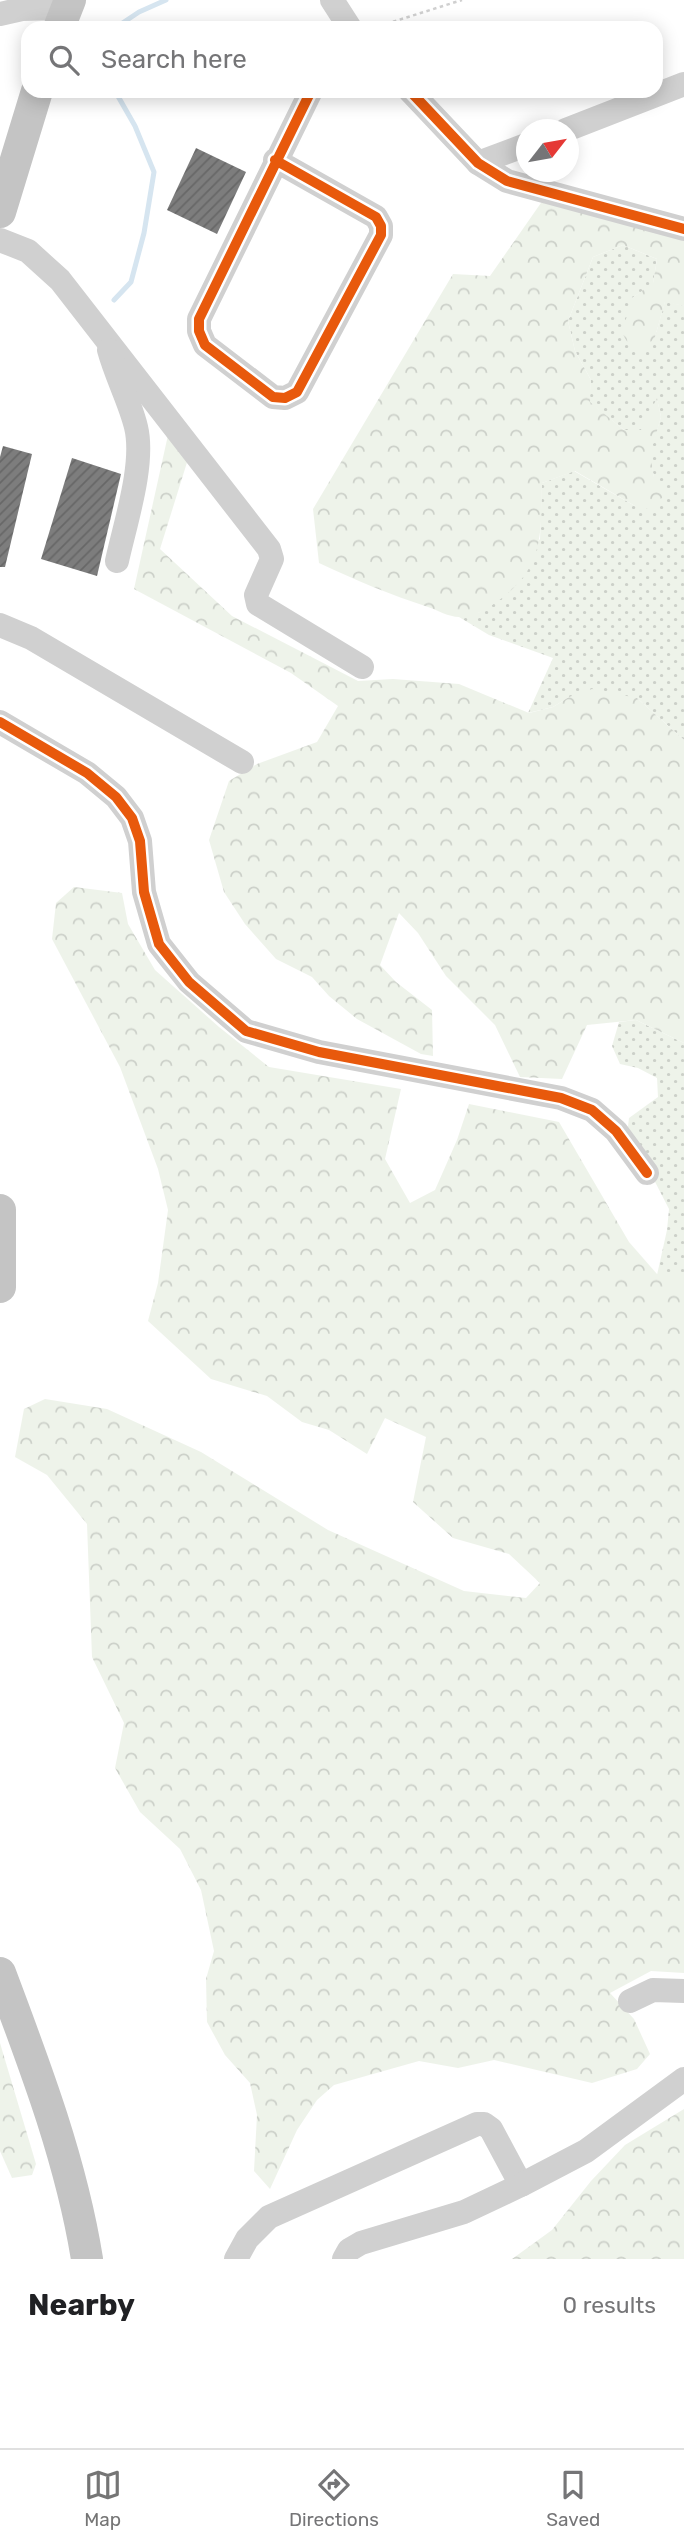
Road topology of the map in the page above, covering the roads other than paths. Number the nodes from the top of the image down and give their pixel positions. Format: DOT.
graph roads {
  1 [pos="332,0"];
  2 [pos="65,12"];
  3 [pos="0,14"];
  4 [pos="343,21"];
  5 [pos="684,84"];
  6 [pos="663,92"];
  7 [pos="35,98"];
  8 [pos="307,98"];
  9 [pos="417,98"];
  10 [pos="648,98"];
  11 [pos="579,125"];
  12 [pos="516,149"];
  13 [pos="275,160"];
  14 [pos="478,163"];
  15 [pos="2,195"];
  16 [pos="684,229"];
  17 [pos="0,240"];
  18 [pos="104,336"];
  19 [pos="117,561"];
  20 [pos="0,625"];
  21 [pos="362,667"];
  22 [pos="0,722"];
  23 [pos="242,762"];
  24 [pos="647,1173"];
  25 [pos="0,1210"];
  26 [pos="0,1287"];
  27 [pos="0,1972"];
  28 [pos="684,1991"];
  29 [pos="630,2001"];
  30 [pos="7,2012"];
  31 [pos="684,2079"];
  32 [pos="521,2185"];
  33 [pos="87,2259"];
  34 [pos="236,2259"];
  35 [pos="344,2259"];
  1 -- 4 [label="street"];
  2 -- 3 [label="street"];
  5 -- 6 [label="street"];
  7 -- 15 [label="main road"];
  8 -- 13 [label="street"];
  9 -- 14 [label="street"];
  10 -- 11 [label="street"];
  12 -- 14 [label="street"];
  13 -- 13 [label="street"];
  14 -- 16 [label="street"];
  17 -- 18 [label="street"];
  18 -- 19 [label="street"];
  18 -- 21 [label="street"];
  20 -- 23 [label="street"];
  22 -- 24 [label="street"];
  25 -- 26 [label="main road"];
  27 -- 30 [label="main road"];
  28 -- 29 [label="street"];
  30 -- 33 [label="main road"];
  31 -- 32 [label="street"];
  32 -- 34 [label="street"];
  32 -- 35 [label="street"];
}
